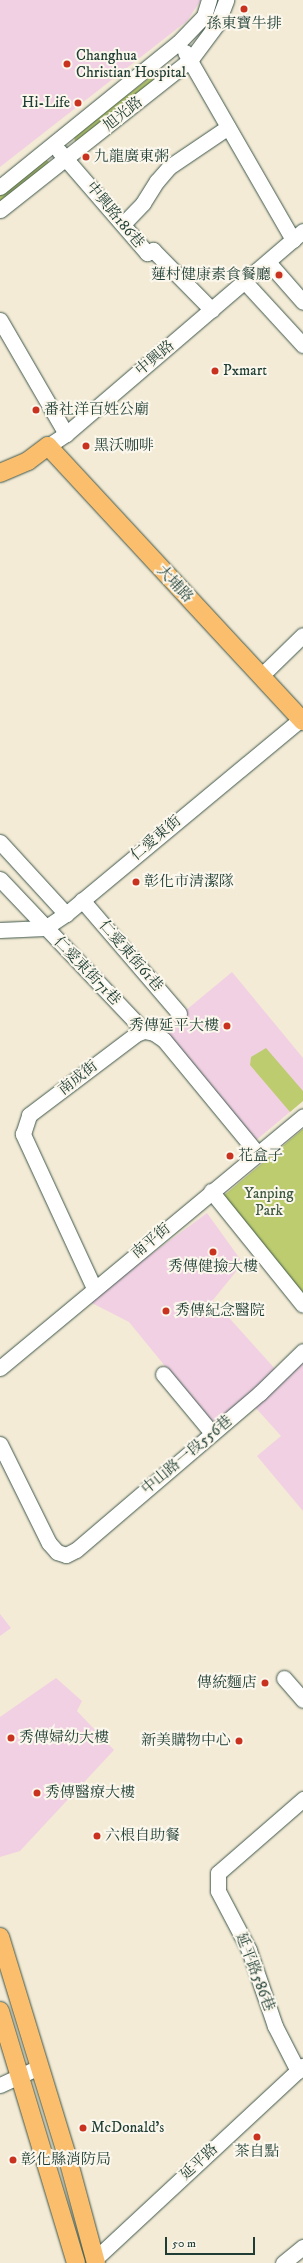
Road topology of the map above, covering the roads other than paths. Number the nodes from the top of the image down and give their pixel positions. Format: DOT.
graph roads {
  1 [pos="209,0"];
  2 [pos="226,0"];
  3 [pos="178,43"];
  4 [pos="191,59"];
  5 [pos="228,127"];
  6 [pos="54,144"];
  7 [pos="66,159"];
  8 [pos="0,187"];
  9 [pos="0,210"];
  10 [pos="123,224"];
  11 [pos="298,236"];
  12 [pos="268,262"];
  13 [pos="244,282"];
  14 [pos="303,302"];
  15 [pos="212,310"];
  16 [pos="0,320"];
  17 [pos="303,345"];
  18 [pos="66,434"];
  19 [pos="48,446"];
  20 [pos="0,473"];
  21 [pos="303,635"];
  22 [pos="262,675"];
  23 [pos="302,720"];
  24 [pos="0,842"];
  25 [pos="0,879"];
  26 [pos="82,900"];
  27 [pos="66,914"];
  28 [pos="45,928"];
  29 [pos="0,930"];
  30 [pos="179,1013"];
  31 [pos="144,1031"];
  32 [pos="303,1116"];
  33 [pos="257,1153"];
  34 [pos="211,1191"];
  35 [pos="94,1288"];
  36 [pos="303,1305"];
  37 [pos="303,1351"];
  38 [pos="0,1368"];
  39 [pos="163,1374"];
  40 [pos="212,1433"];
  41 [pos="0,1444"];
  42 [pos="284,1678"];
  43 [pos="303,1700"];
  44 [pos="303,1799"];
  45 [pos="0,1937"];
  46 [pos="0,2011"];
  47 [pos="39,2067"];
  48 [pos="300,2069"];
  49 [pos="20,2074"];
  50 [pos="0,2084"];
  51 [pos="303,2247"];
  52 [pos="96,2261"];
  53 [pos="76,2263"];
  54 [pos="283,2263"];
  1 -- 3 [label="street, 旭光路"];
  2 -- 4 [label="street, 旭光路"];
  3 -- 4 [label="street"];
  3 -- 6 [label="street, 旭光路"];
  4 -- 5 [label="street"];
  4 -- 7 [label="street, 旭光路"];
  5 -- 10 [label="street"];
  5 -- 11 [label="street"];
  6 -- 7 [label="street, 中興路186巷"];
  6 -- 8 [label="street, 旭光路"];
  7 -- 9 [label="street, 旭光路"];
  7 -- 10 [label="street, 中興路186巷"];
  10 -- 15 [label="street, 中興路186巷"];
  11 -- 12 [label="street, 中興路"];
  12 -- 13 [label="street, 中興路"];
  12 -- 14 [label="street"];
  13 -- 15 [label="street, 中興路"];
  13 -- 17 [label="street"];
  15 -- 18 [label="street, 中興路"];
  16 -- 18 [label="street"];
  18 -- 19 [label="street, 中興路"];
  19 -- 20 [label="main road, 中興路"];
  19 -- 22 [label="main road, 大埔路"];
  21 -- 22 [label="street"];
  22 -- 23 [label="main road, 大埔路"];
  23 -- 26 [label="street, 仁愛東街"];
  24 -- 27 [label="street"];
  25 -- 28 [label="street, 仁愛東街71巷"];
  26 -- 27 [label="street, 仁愛東街"];
  26 -- 30 [label="street, 仁愛東街61巷"];
  27 -- 28 [label="street, 仁愛東街"];
  28 -- 29 [label="street"];
  28 -- 31 [label="street, 仁愛東街71巷"];
  31 -- 33 [label="street"];
  31 -- 35 [label="street, 南成街"];
  32 -- 33 [label="street, 南平街"];
  33 -- 34 [label="street, 南平街"];
  34 -- 35 [label="street, 南平街"];
  34 -- 36 [label="street"];
  35 -- 38 [label="street, 南平街"];
  37 -- 40 [label="street, 中山路一段556巷"];
  39 -- 40 [label="street"];
  40 -- 41 [label="street, 中山路一段556巷"];
  42 -- 43 [label="street"];
  44 -- 48 [label="street, 延平路586巷"];
  45 -- 47 [label="main road"];
  46 -- 49 [label="main road"];
  47 -- 49 [label="street"];
  47 -- 52 [label="main road"];
  48 -- 52 [label="street, 延平路"];
  49 -- 50 [label="street"];
  49 -- 53 [label="main road"];
  51 -- 54 [label="street"];
}
